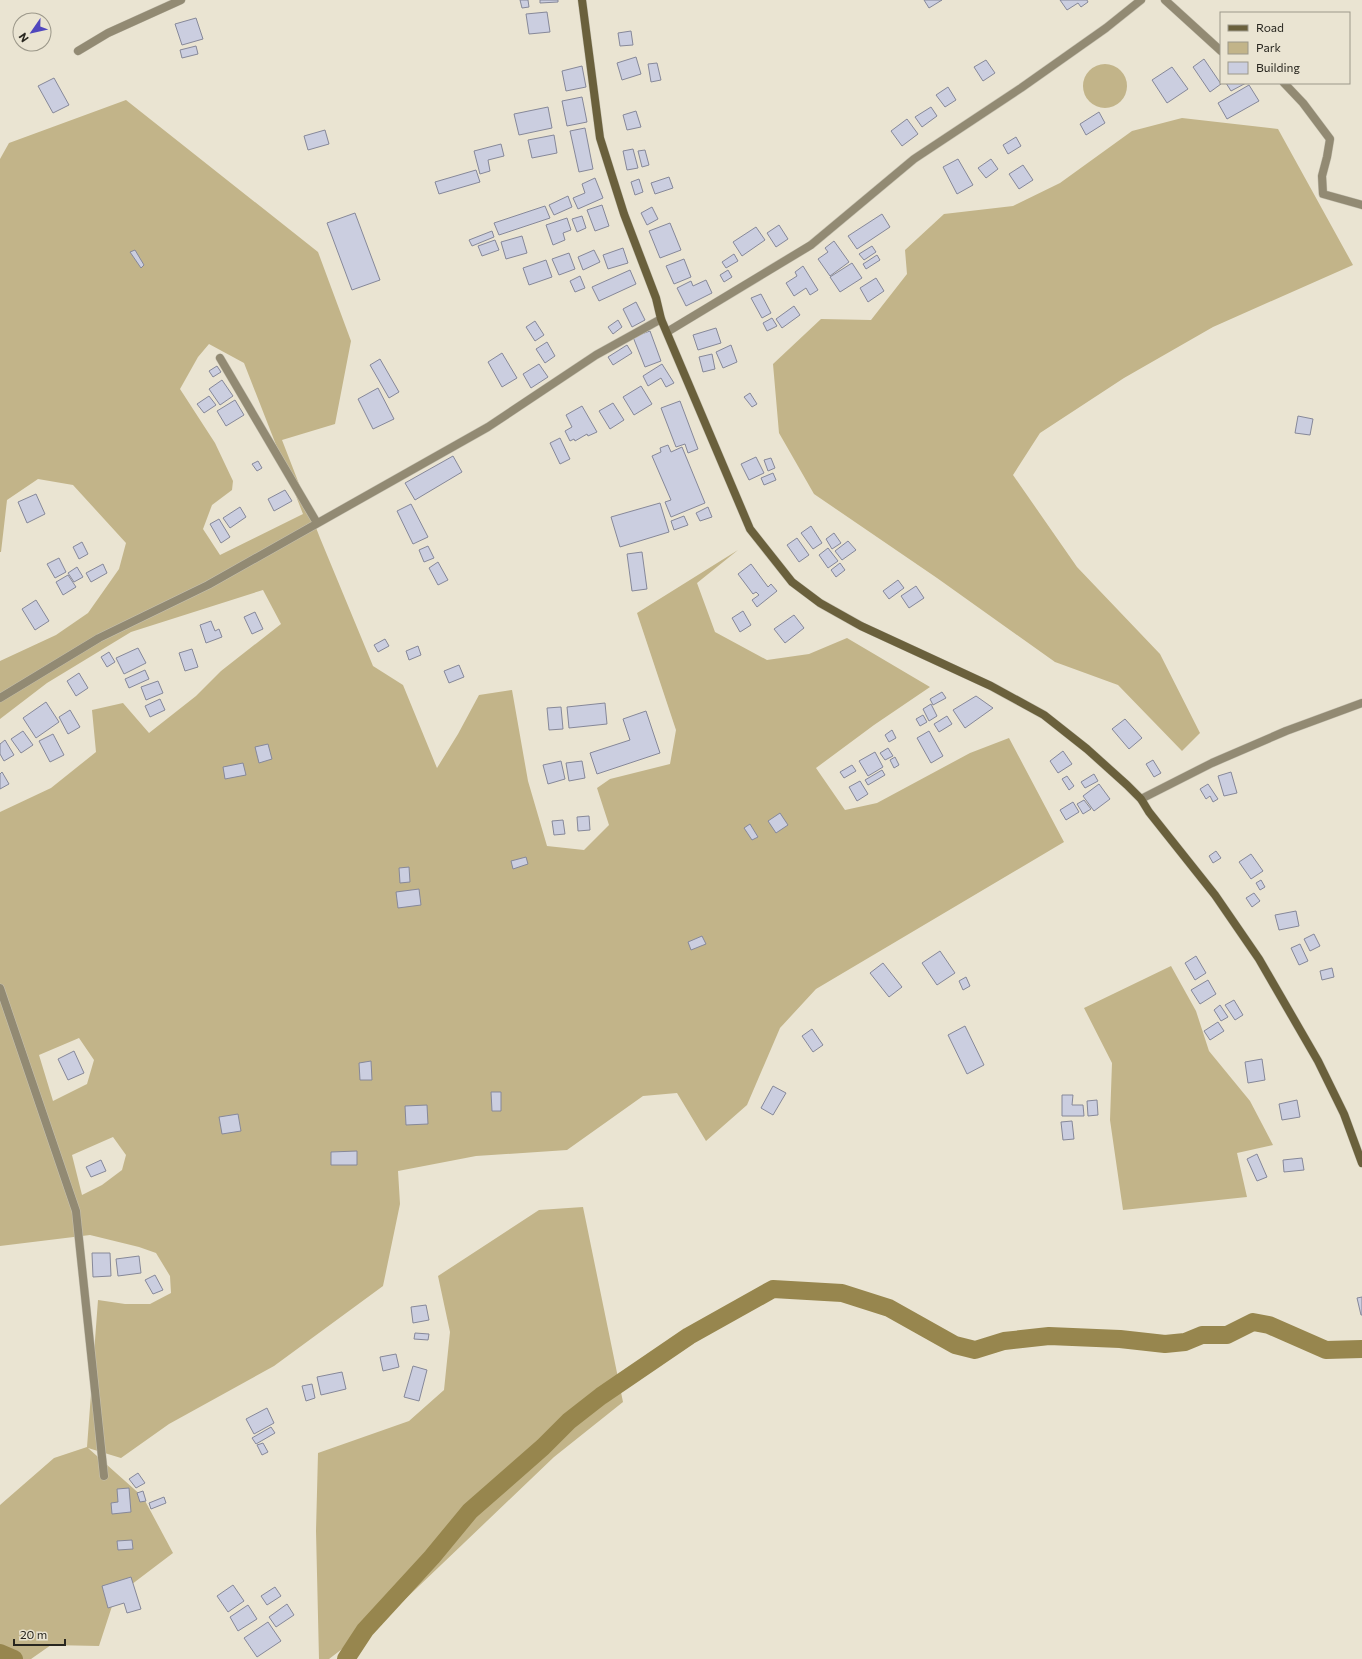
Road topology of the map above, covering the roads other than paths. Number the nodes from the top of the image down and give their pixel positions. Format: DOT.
graph roads {
  1 [pos="181,0"];
  2 [pos="582,0"];
  3 [pos="1141,0"];
  4 [pos="1166,0"];
  5 [pos="1220,50"];
  6 [pos="78,51"];
  7 [pos="1285,84"];
  8 [pos="1362,205"];
  9 [pos="661,319"];
  10 [pos="666,332"];
  11 [pos="220,358"];
  12 [pos="317,523"];
  13 [pos="0,698"];
  14 [pos="1362,703"];
  15 [pos="1141,799"];
  16 [pos="0,988"];
  17 [pos="1362,1163"];
  18 [pos="104,1476"];
  1 -- 6 [label="street"];
  2 -- 9 [label="street"];
  3 -- 10 [label="street"];
  4 -- 5 [label="street"];
  7 -- 8 [label="street"];
  9 -- 10 [label="street"];
  9 -- 12 [label="street"];
  10 -- 15 [label="street"];
  11 -- 12 [label="street"];
  12 -- 13 [label="street"];
  14 -- 15 [label="street"];
  15 -- 17 [label="street"];
  16 -- 18 [label="street"];
}
